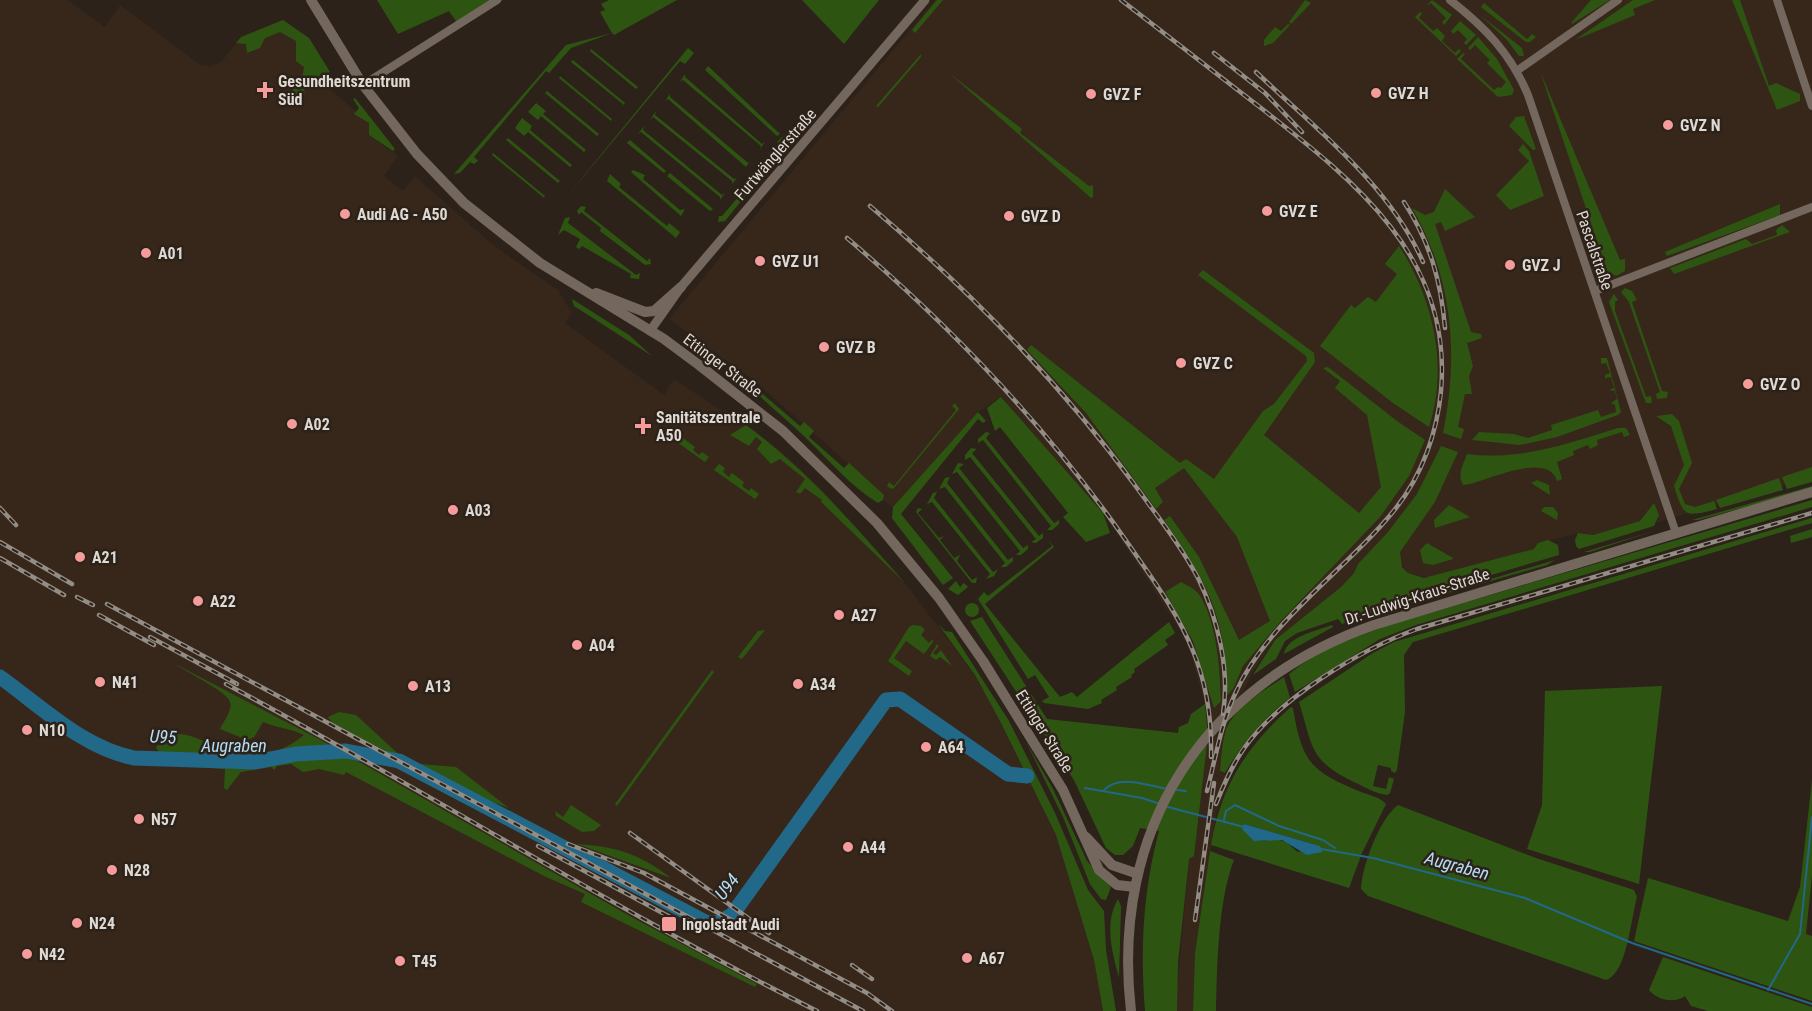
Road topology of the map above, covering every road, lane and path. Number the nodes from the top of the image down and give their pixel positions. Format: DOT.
graph roads {
  1 [pos="311,0"];
  2 [pos="498,0"];
  3 [pos="925,0"];
  4 [pos="1450,0"];
  5 [pos="1618,0"];
  6 [pos="1776,0"];
  7 [pos="1518,70"];
  8 [pos="363,85"];
  9 [pos="1812,106"];
  10 [pos="1812,207"];
  11 [pos="681,287"];
  12 [pos="584,290"];
  13 [pos="1595,291"];
  14 [pos="650,331"];
  15 [pos="1812,492"];
  16 [pos="1676,533"];
  17 [pos="1085,836"];
  18 [pos="1138,874"];
  19 [pos="1135,887"];
  20 [pos="1131,1011"];
  1 -- 8 [label="main road, Ettinger Straße"];
  2 -- 8 [label="street"];
  3 -- 11 [label="street, Furtwänglerstraße"];
  4 -- 7 [label="street, Pascalstraße"];
  5 -- 7 [label="street"];
  6 -- 9 [label="street"];
  7 -- 13 [label="street, Pascalstraße"];
  8 -- 12 [label="main road, Ettinger Straße"];
  10 -- 13 [label="street"];
  11 -- 12 [label="main road"];
  11 -- 14 [label="street, Furtwänglerstraße"];
  12 -- 14 [label="main road, Ettinger Straße"];
  13 -- 16 [label="street, Pascalstraße"];
  14 -- 17 [label="main road, Ettinger Straße"];
  15 -- 16 [label="main road, Dr.-Ludwig-Kraus-Straße"];
  16 -- 18 [label="main road, Dr.-Ludwig-Kraus-Straße"];
  17 -- 18 [label="main road, Ettinger Straße"];
  17 -- 19 [label="main road, Ettinger Straße"];
  18 -- 19 [label="main road"];
  19 -- 20 [label="main road"];
}
